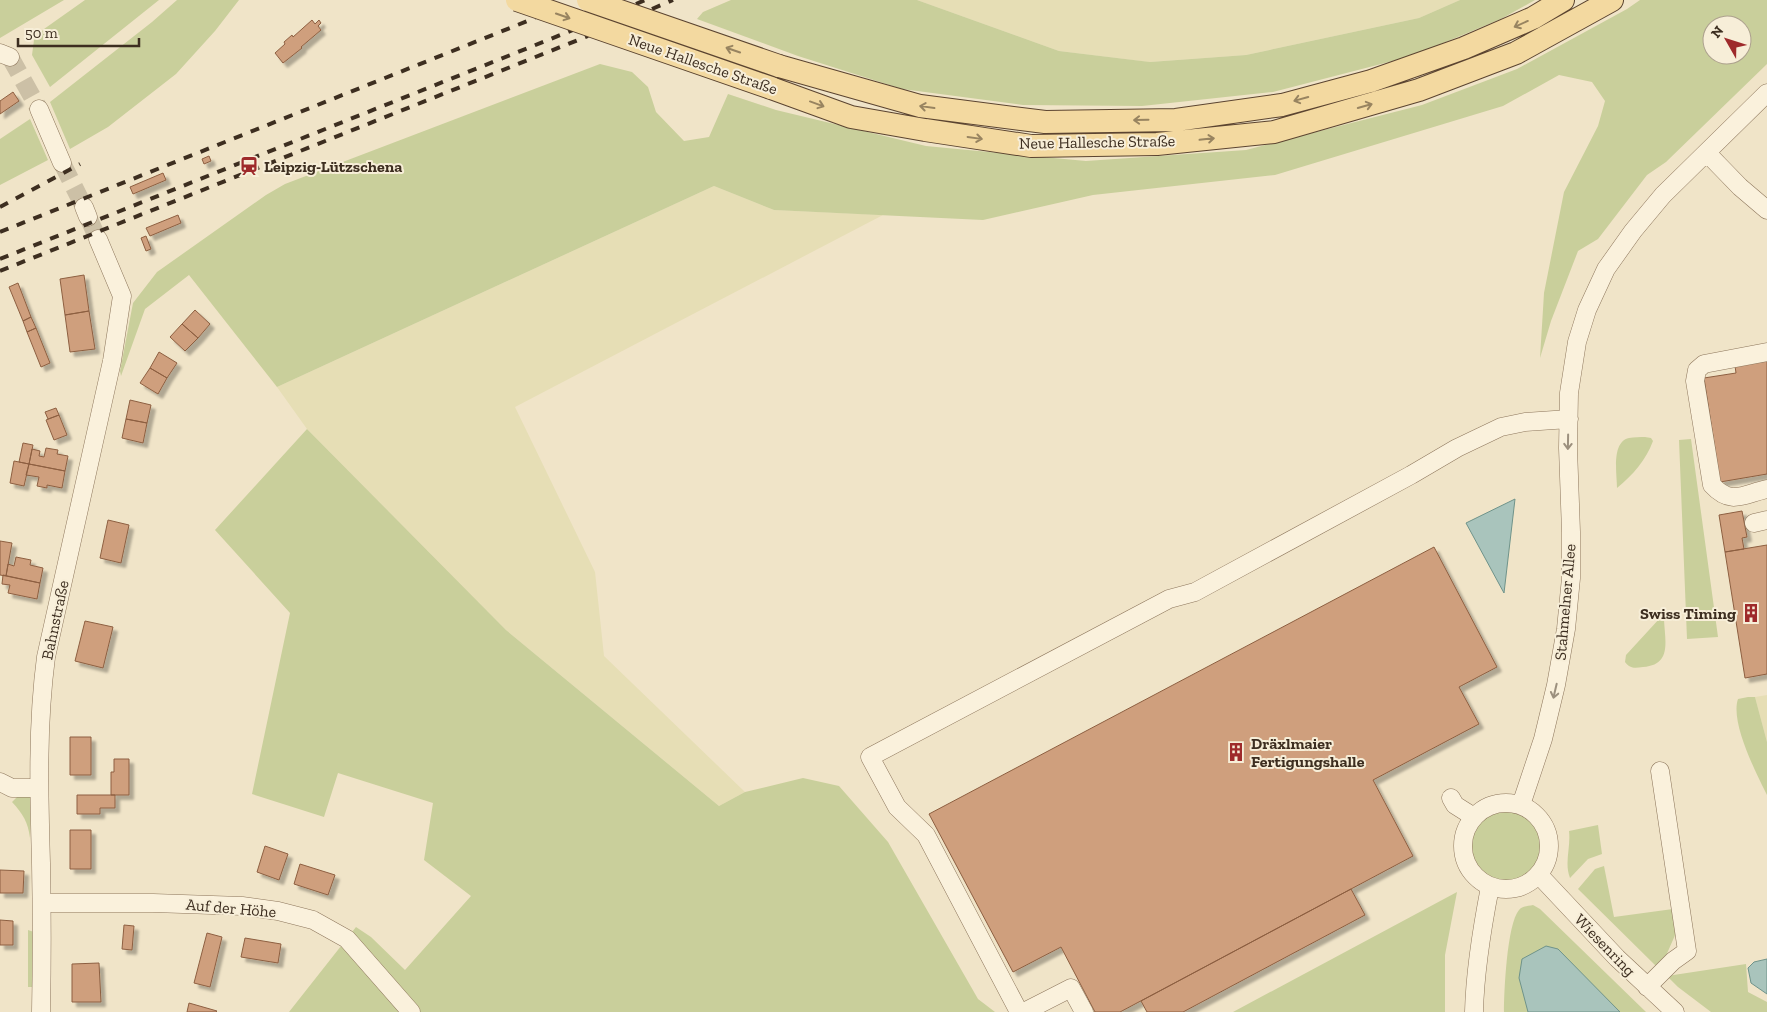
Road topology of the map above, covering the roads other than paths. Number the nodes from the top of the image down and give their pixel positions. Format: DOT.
graph roads {
  1 [pos="517,0"];
  2 [pos="588,0"];
  3 [pos="1563,0"];
  4 [pos="1612,0"];
  5 [pos="1767,93"];
  6 [pos="39,109"];
  7 [pos="1707,153"];
  8 [pos="62,163"];
  9 [pos="1767,210"];
  10 [pos="98,239"];
  11 [pos="1767,352"];
  12 [pos="1569,420"];
  13 [pos="1767,489"];
  14 [pos="1660,771"];
  15 [pos="0,782"];
  16 [pos="39,788"];
  17 [pos="1451,798"];
  18 [pos="1521,805"];
  19 [pos="1474,817"];
  20 [pos="1539,875"];
  21 [pos="1490,887"];
  22 [pos="42,903"];
  23 [pos="1647,987"];
  24 [pos="41,1012"];
  25 [pos="411,1012"];
  26 [pos="1019,1012"];
  27 [pos="1024,1012"];
  28 [pos="1084,1012"];
  29 [pos="1474,1012"];
  30 [pos="1675,1012"];
  1 -- 4 [label="main road, Neue Hallesche Straße, one-way, bridge"];
  3 -- 2 [label="main road, Neue Hallesche Straße, one-way, bridge"];
  5 -- 7 [label="street"];
  6 -- 8 [label="street"];
  7 -- 9 [label="street"];
  7 -- 12 [label="street, Stahmelner Allee"];
  10 -- 16 [label="street, Bahnstraße"];
  11 -- 13 [label="street"];
  12 -- 18 [label="street, Stahmelner Allee, one-way"];
  12 -- 26 [label="street"];
  14 -- 23 [label="street"];
  15 -- 16 [label="street"];
  16 -- 22 [label="street, Bahnstraße"];
  17 -- 19 [label="street"];
  18 -- 19 [label="street"];
  18 -- 20 [label="street"];
  19 -- 21 [label="street"];
  20 -- 21 [label="street"];
  20 -- 23 [label="street, Wiesenring"];
  21 -- 29 [label="street"];
  22 -- 24 [label="street, Bahnstraße"];
  22 -- 25 [label="street, Auf der Höhe"];
  23 -- 30 [label="street, Wiesenring"];
  27 -- 28 [label="street"];
}
